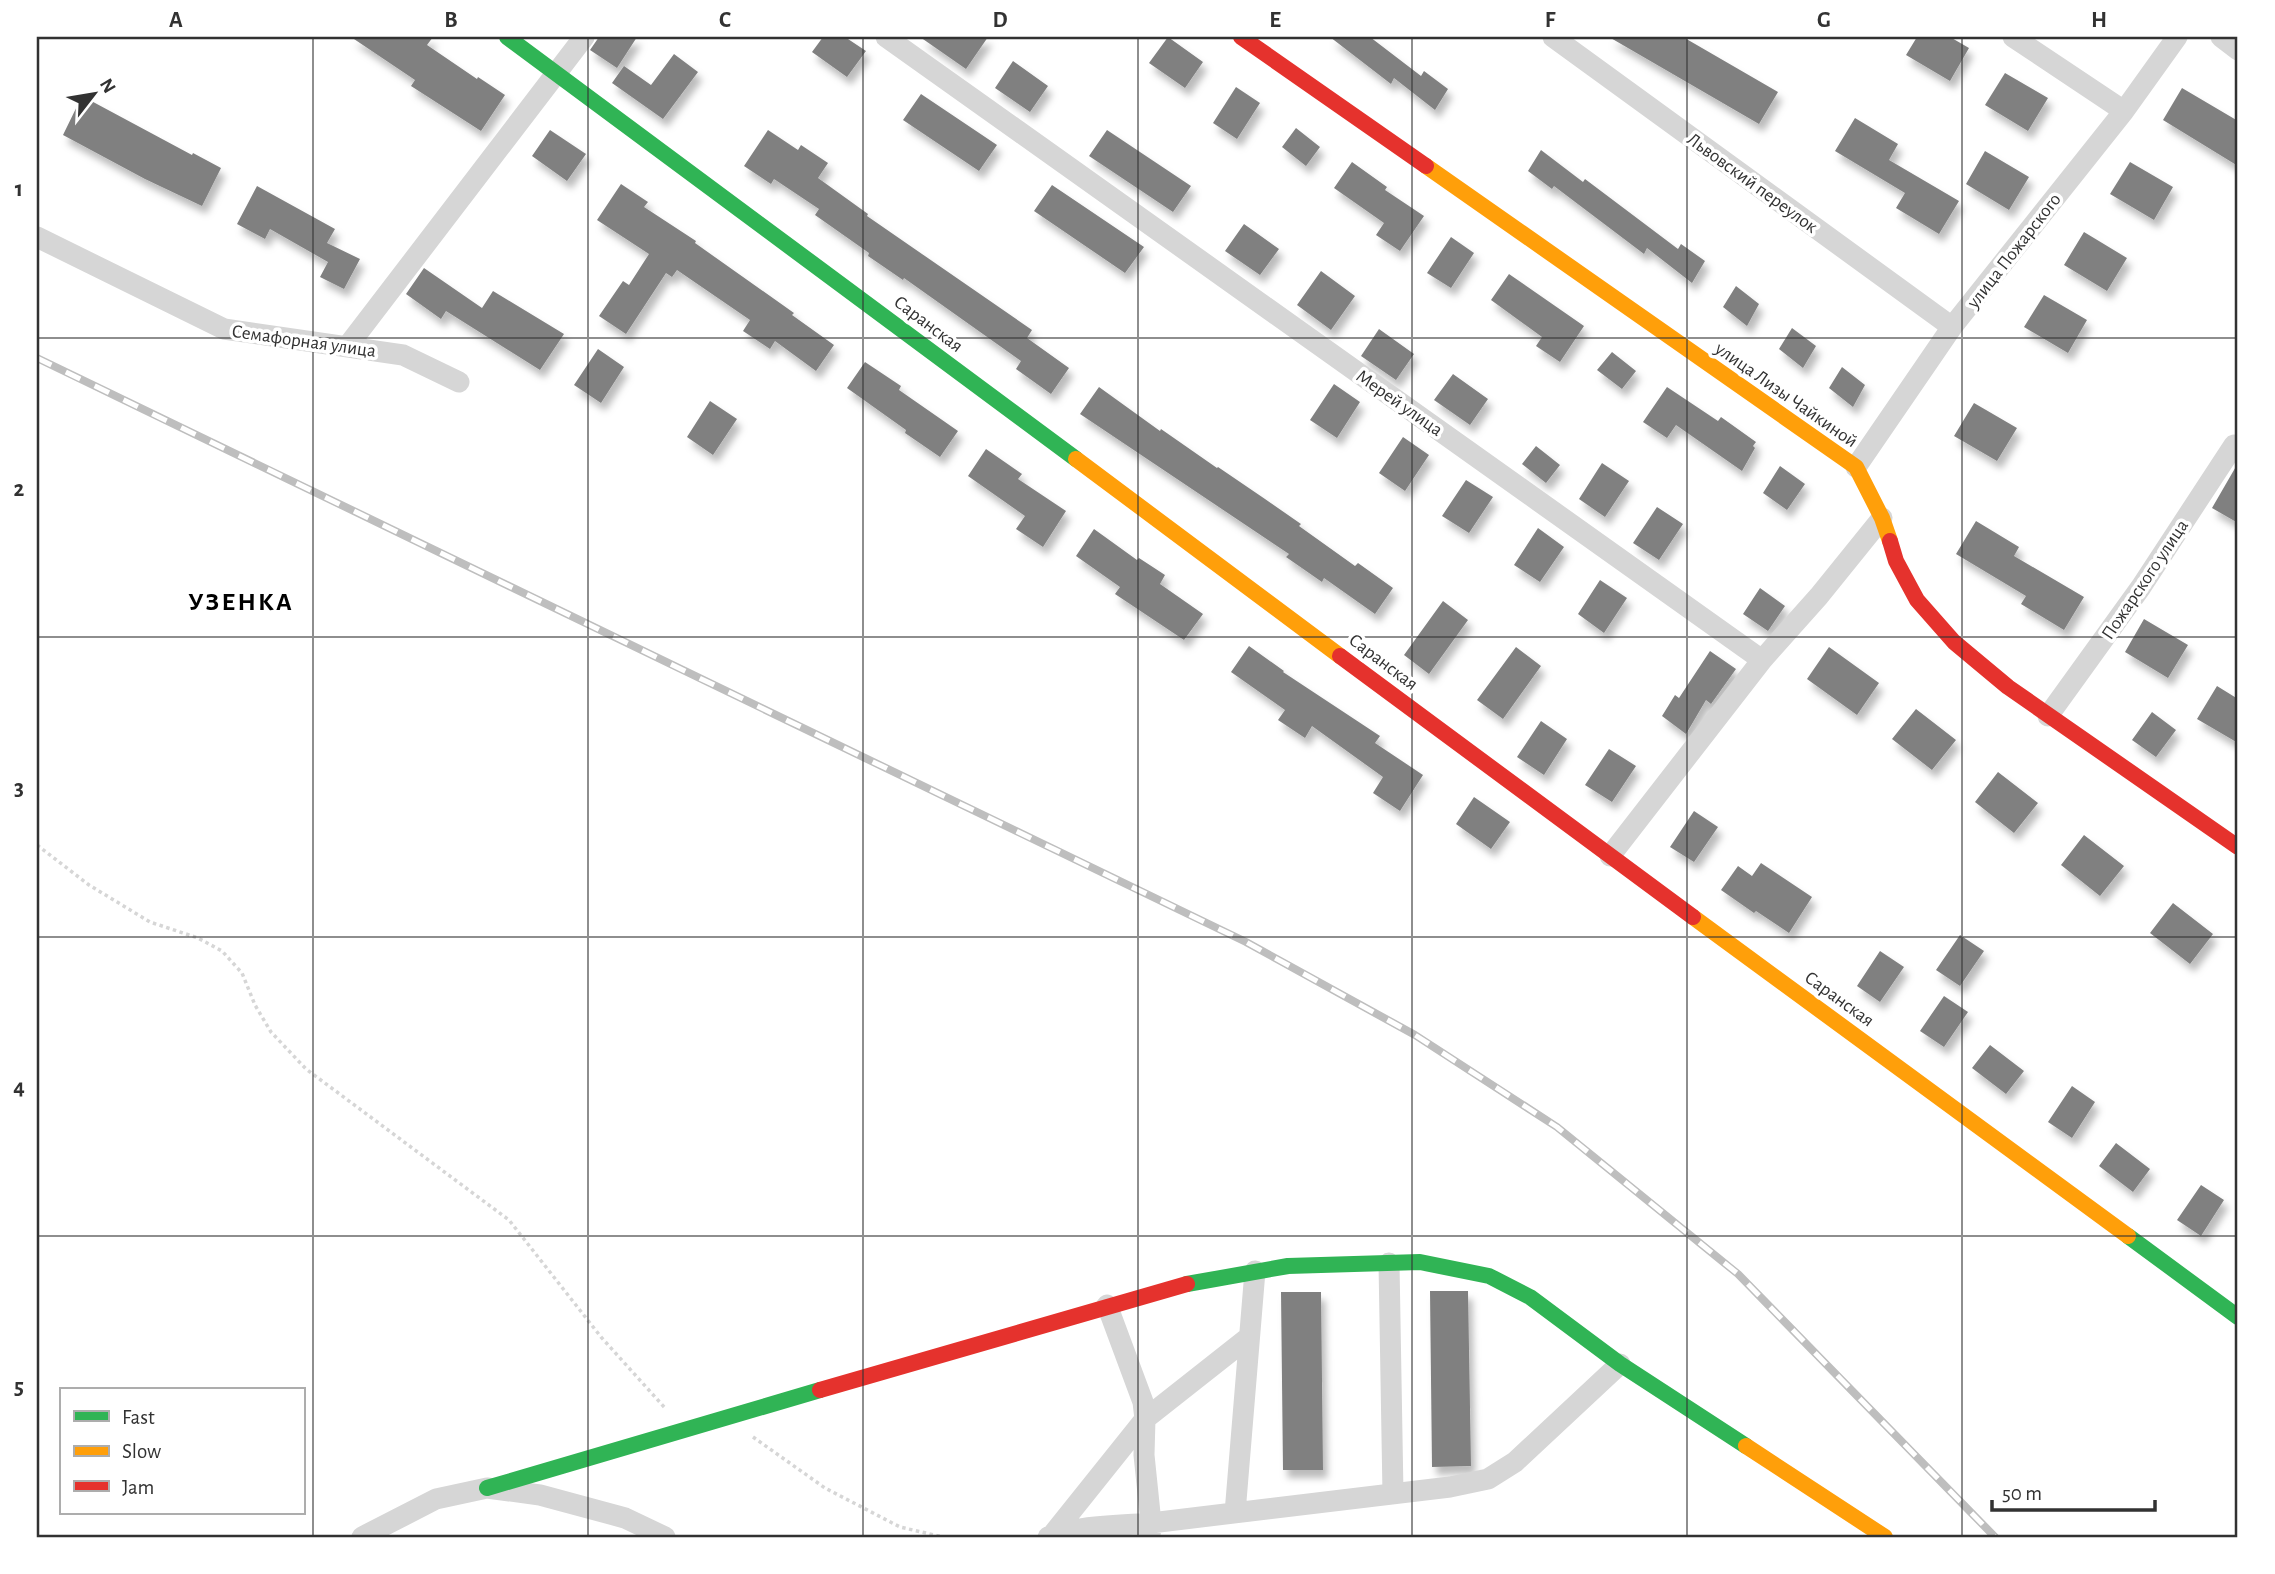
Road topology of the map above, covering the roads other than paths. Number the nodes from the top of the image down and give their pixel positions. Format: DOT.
graph roads {
  1 [pos="507,37"];
  2 [pos="583,37"];
  3 [pos="886,37"];
  4 [pos="1241,37"];
  5 [pos="1553,37"];
  6 [pos="2013,37"];
  7 [pos="2177,37"];
  8 [pos="2221,37"];
  9 [pos="2238,50"];
  10 [pos="556,73"];
  11 [pos="2124,111"];
  12 [pos="37,237"];
  13 [pos="1952,327"];
  14 [pos="347,347"];
  15 [pos="459,382"];
  16 [pos="2238,448"];
  17 [pos="1856,467"];
  18 [pos="1882,518"];
  19 [pos="1762,660"];
  20 [pos="2048,716"];
  21 [pos="2238,847"];
  22 [pos="1610,856"];
  23 [pos="1389,1263"];
  24 [pos="1255,1271"];
  25 [pos="1107,1306"];
  26 [pos="2238,1317"];
  27 [pos="1249,1338"];
  28 [pos="1620,1364"];
  29 [pos="1145,1419"];
  30 [pos="487,1488"];
  31 [pos="1393,1494"];
  32 [pos="1236,1513"];
  33 [pos="1151,1530"];
  34 [pos="1051,1535"];
  35 [pos="362,1537"];
  36 [pos="665,1537"];
  37 [pos="1885,1537"];
  1 -- 10 [label="street, Саранская"];
  2 -- 10 [label="street"];
  3 -- 19 [label="street, Мерей улица"];
  4 -- 17 [label="street, улица Лизы Чайкиной"];
  5 -- 13 [label="street, Львовский переулок"];
  6 -- 11 [label="street"];
  7 -- 11 [label="street, улица Пожарского"];
  8 -- 9 [label="street"];
  10 -- 14 [label="street"];
  10 -- 22 [label="street, Саранская"];
  11 -- 13 [label="street, улица Пожарского"];
  12 -- 14 [label="street, Семафорная улица"];
  13 -- 17 [label="street, улица Пожарского"];
  14 -- 15 [label="street, Семафорная улица"];
  16 -- 20 [label="street, Пожарского улица"];
  17 -- 18 [label="street, улица Лизы Чайкиной"];
  18 -- 19 [label="street"];
  18 -- 20 [label="street, улица Лизы Чайкиной"];
  19 -- 22 [label="street"];
  20 -- 21 [label="street, улица Лизы Чайкиной"];
  22 -- 26 [label="street, Саранская"];
  23 -- 24 [label="street"];
  23 -- 28 [label="street"];
  23 -- 31 [label="street"];
  24 -- 25 [label="street"];
  24 -- 27 [label="street"];
  25 -- 29 [label="street"];
  25 -- 30 [label="street"];
  27 -- 29 [label="street"];
  27 -- 32 [label="street"];
  28 -- 31 [label="street"];
  28 -- 37 [label="street"];
  29 -- 33 [label="street"];
  29 -- 34 [label="street"];
  30 -- 35 [label="street"];
  30 -- 36 [label="street"];
  31 -- 32 [label="street"];
  32 -- 33 [label="street"];
  33 -- 34 [label="street"];
}
